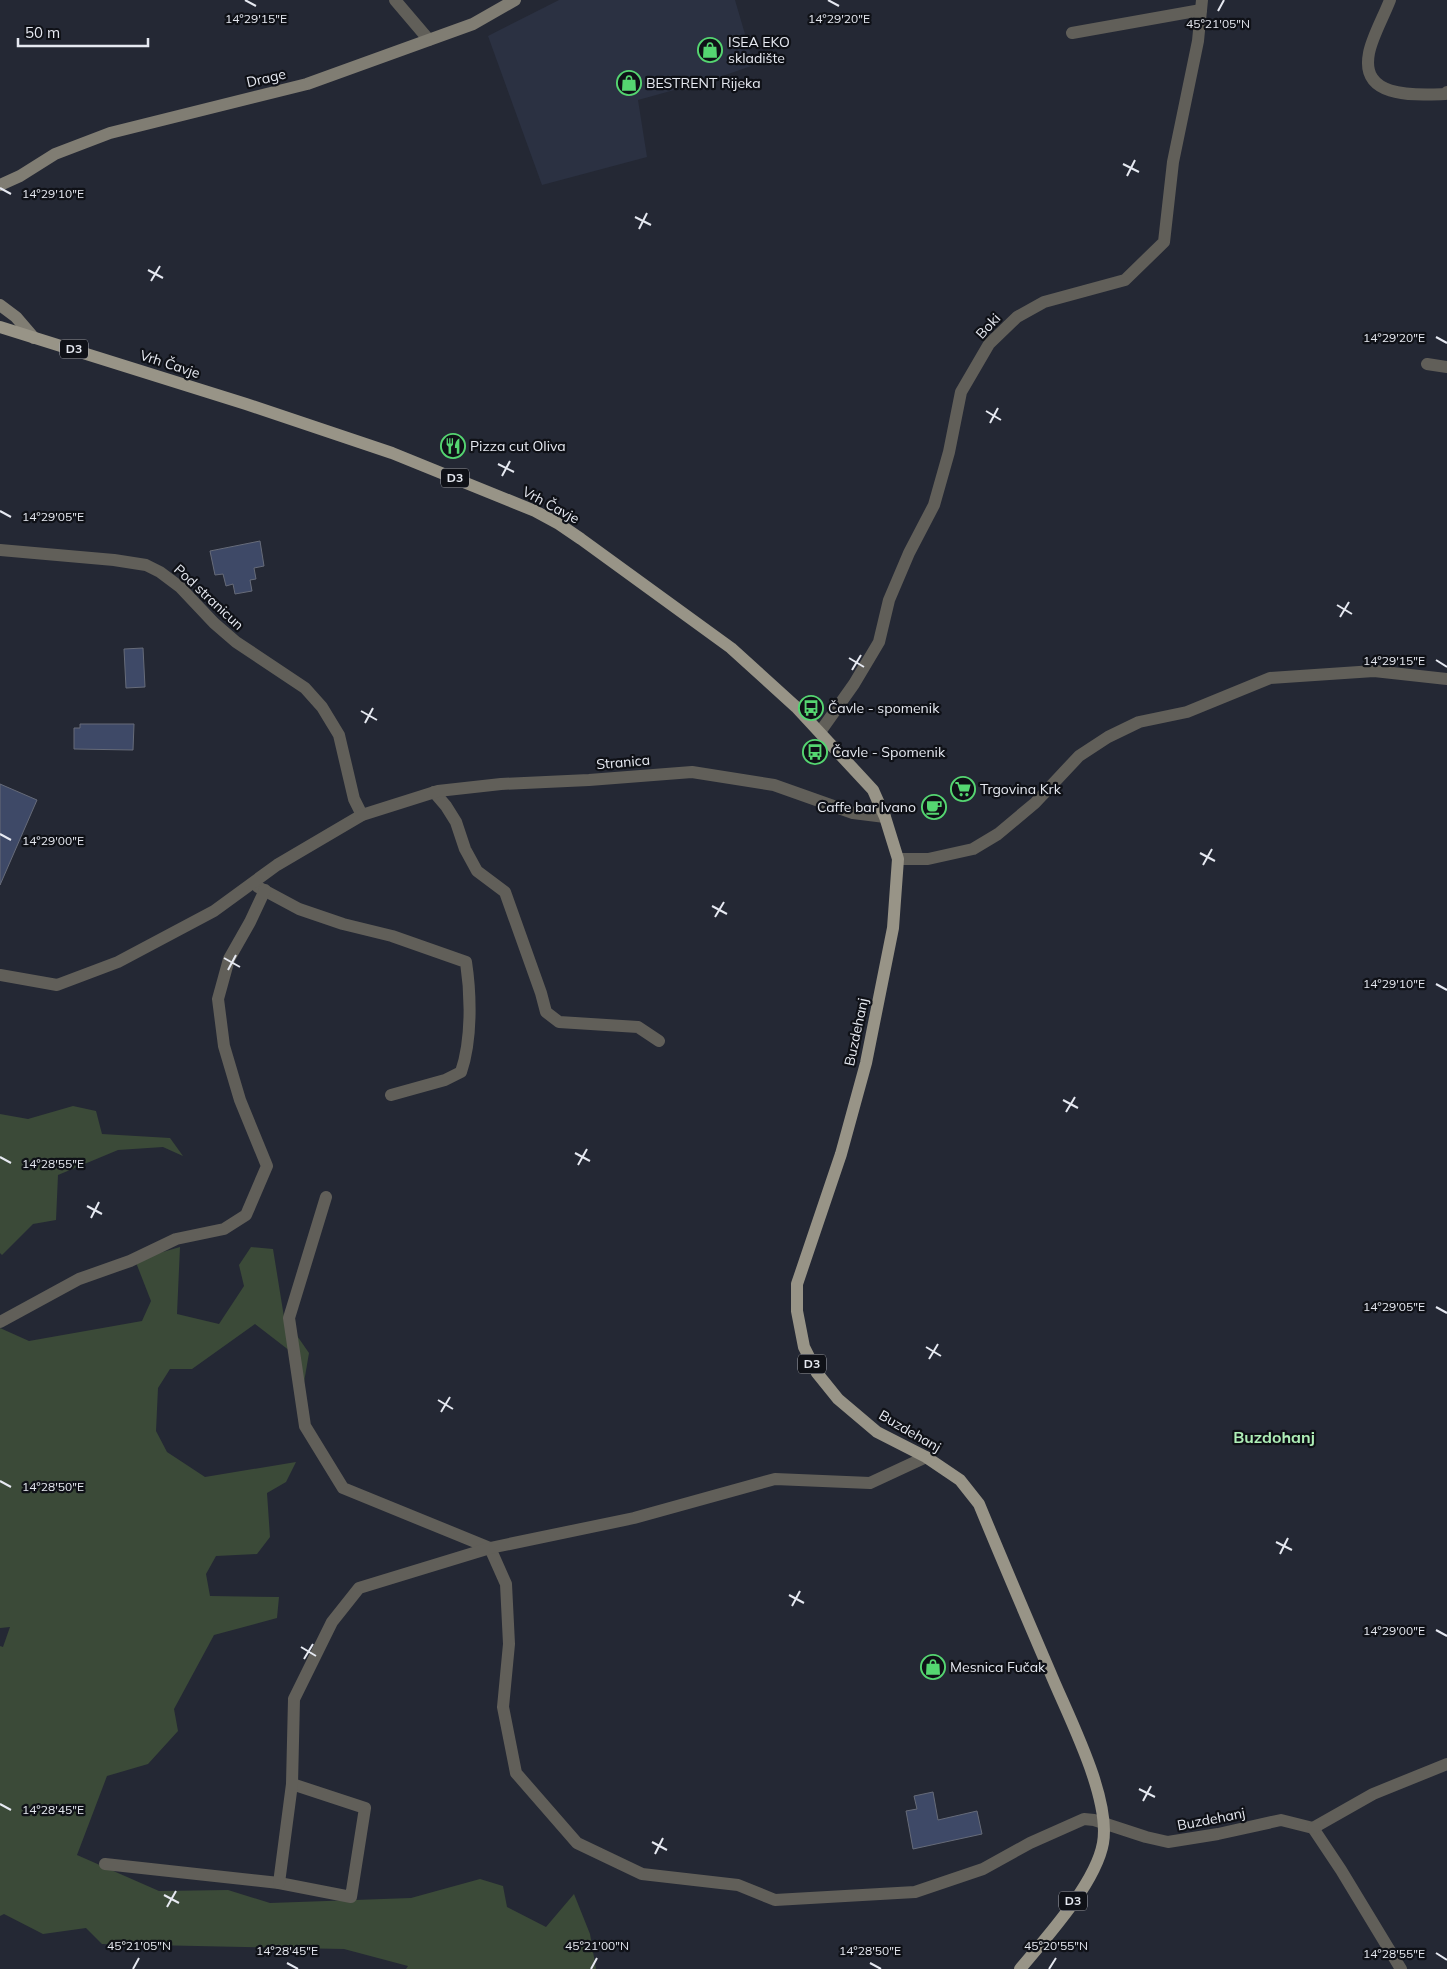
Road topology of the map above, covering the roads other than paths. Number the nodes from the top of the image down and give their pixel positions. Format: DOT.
graph roads {
  1 [pos="395,0"];
  2 [pos="515,0"];
  3 [pos="1390,0"];
  4 [pos="1201,5"];
  5 [pos="1072,33"];
  6 [pos="429,40"];
  7 [pos="1447,92"];
  8 [pos="20,176"];
  9 [pos="0,185"];
  10 [pos="0,194"];
  11 [pos="0,305"];
  12 [pos="0,327"];
  13 [pos="34,338"];
  14 [pos="1426,364"];
  15 [pos="1447,367"];
  16 [pos="0,550"];
  17 [pos="1447,679"];
  18 [pos="820,732"];
  19 [pos="434,792"];
  20 [pos="362,815"];
  21 [pos="885,817"];
  22 [pos="898,859"];
  23 [pos="251,884"];
  24 [pos="265,890"];
  25 [pos="0,975"];
  26 [pos="659,1042"];
  27 [pos="391,1095"];
  28 [pos="326,1197"];
  29 [pos="0,1322"];
  30 [pos="926,1457"];
  31 [pos="490,1548"];
  32 [pos="1447,1764"];
  33 [pos="292,1784"];
  34 [pos="1104,1823"];
  35 [pos="1313,1828"];
  36 [pos="105,1864"];
  37 [pos="279,1883"];
  38 [pos="1020,1969"];
  39 [pos="1401,1969"];
  1 -- 6 [label="street"];
  2 -- 6 [label="main road, Drage"];
  3 -- 7 [label="street"];
  4 -- 5 [label="street"];
  4 -- 18 [label="street, Boki"];
  6 -- 8 [label="main road, Drage"];
  8 -- 9 [label="main road, Drage"];
  8 -- 10 [label="main road, Drage"];
  11 -- 13 [label="main road"];
  12 -- 13 [label="main road, Vrh Čavje / D3"];
  13 -- 18 [label="main road, Vrh Čavje / D3"];
  14 -- 15 [label="street"];
  16 -- 20 [label="street, Pod stranicun"];
  17 -- 22 [label="street"];
  18 -- 21 [label="main road, Vrh Čavje / D3"];
  19 -- 20 [label="street, Stranica"];
  19 -- 21 [label="street, Stranica"];
  19 -- 26 [label="street"];
  20 -- 23 [label="street, Stranica"];
  21 -- 22 [label="main road, Buzdehanj / D3"];
  22 -- 30 [label="main road, Buzdehanj / D3"];
  23 -- 24 [label="street"];
  23 -- 25 [label="street, Stranica"];
  24 -- 27 [label="street"];
  24 -- 29 [label="street"];
  28 -- 31 [label="street"];
  30 -- 31 [label="street"];
  30 -- 34 [label="main road, Buzdehanj / D3"];
  31 -- 33 [label="street"];
  31 -- 34 [label="street"];
  32 -- 35 [label="street"];
  33 -- 37 [label="street"];
  33 -- 37 [label="street"];
  34 -- 35 [label="street, Buzdehanj"];
  34 -- 38 [label="main road, D3"];
  35 -- 39 [label="street"];
  36 -- 37 [label="street"];
}
